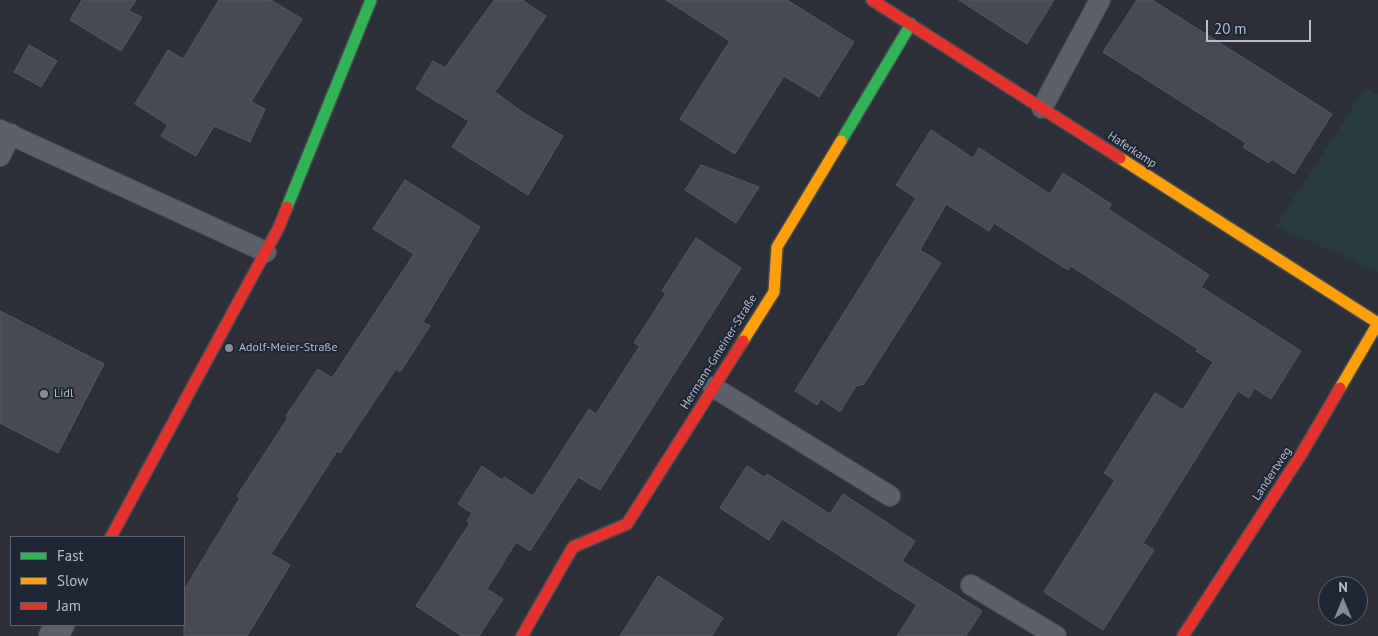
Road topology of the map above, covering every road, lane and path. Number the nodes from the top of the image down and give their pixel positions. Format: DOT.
graph roads {
  1 [pos="371,0"];
  2 [pos="872,0"];
  3 [pos="1100,0"];
  4 [pos="911,24"];
  5 [pos="1042,108"];
  6 [pos="6,132"];
  7 [pos="0,156"];
  8 [pos="266,252"];
  9 [pos="1378,323"];
  10 [pos="713,387"];
  11 [pos="890,496"];
  12 [pos="112,536"];
  13 [pos="971,585"];
  14 [pos="522,636"];
  15 [pos="1056,636"];
  16 [pos="1183,636"];
  1 -- 8 [label="street"];
  2 -- 4 [label="street, Haferkamp"];
  3 -- 5 [label="lane"];
  4 -- 5 [label="street, Haferkamp"];
  4 -- 10 [label="street, Hermann-Gmeiner-Straße"];
  5 -- 9 [label="street, Haferkamp"];
  6 -- 7 [label="lane"];
  6 -- 8 [label="lane"];
  8 -- 12 [label="street"];
  9 -- 16 [label="street, Landertweg"];
  10 -- 11 [label="lane"];
  10 -- 14 [label="street, Hermann-Gmeiner-Straße"];
  13 -- 15 [label="lane"];
}
